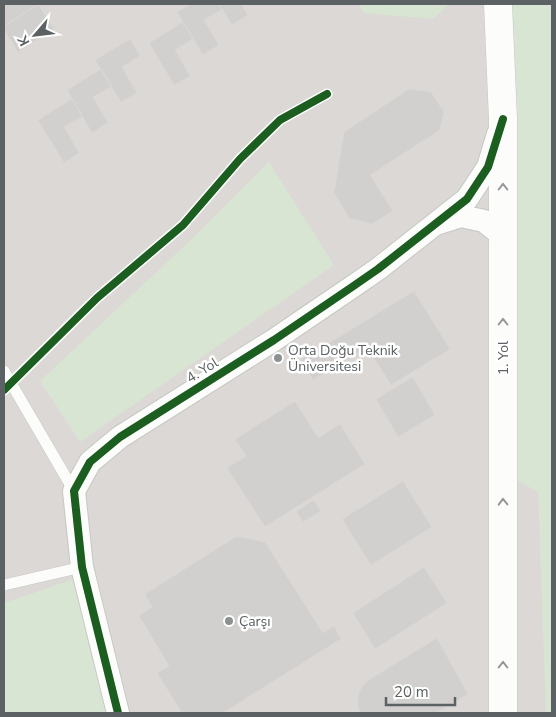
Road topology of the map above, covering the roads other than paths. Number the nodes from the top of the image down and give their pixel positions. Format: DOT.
graph roads {
  1 [pos="498,4"];
  2 [pos="503,119"];
  3 [pos="436,224"];
  4 [pos="503,236"];
  5 [pos="4,371"];
  6 [pos="74,491"];
  7 [pos="82,567"];
  8 [pos="4,585"];
  9 [pos="118,713"];
  10 [pos="504,713"];
  1 -- 2 [label="street, 1. Yol"];
  2 -- 3 [label="street, 4. Yol"];
  4 -- 2 [label="street, 1. Yol, one-way"];
  3 -- 4 [label="street, 4. Yol"];
  3 -- 6 [label="street, 4. Yol"];
  10 -- 4 [label="street, 1. Yol, one-way"];
  5 -- 6 [label="lane"];
  6 -- 7 [label="street"];
  7 -- 8 [label="lane"];
  7 -- 9 [label="street"];
}
